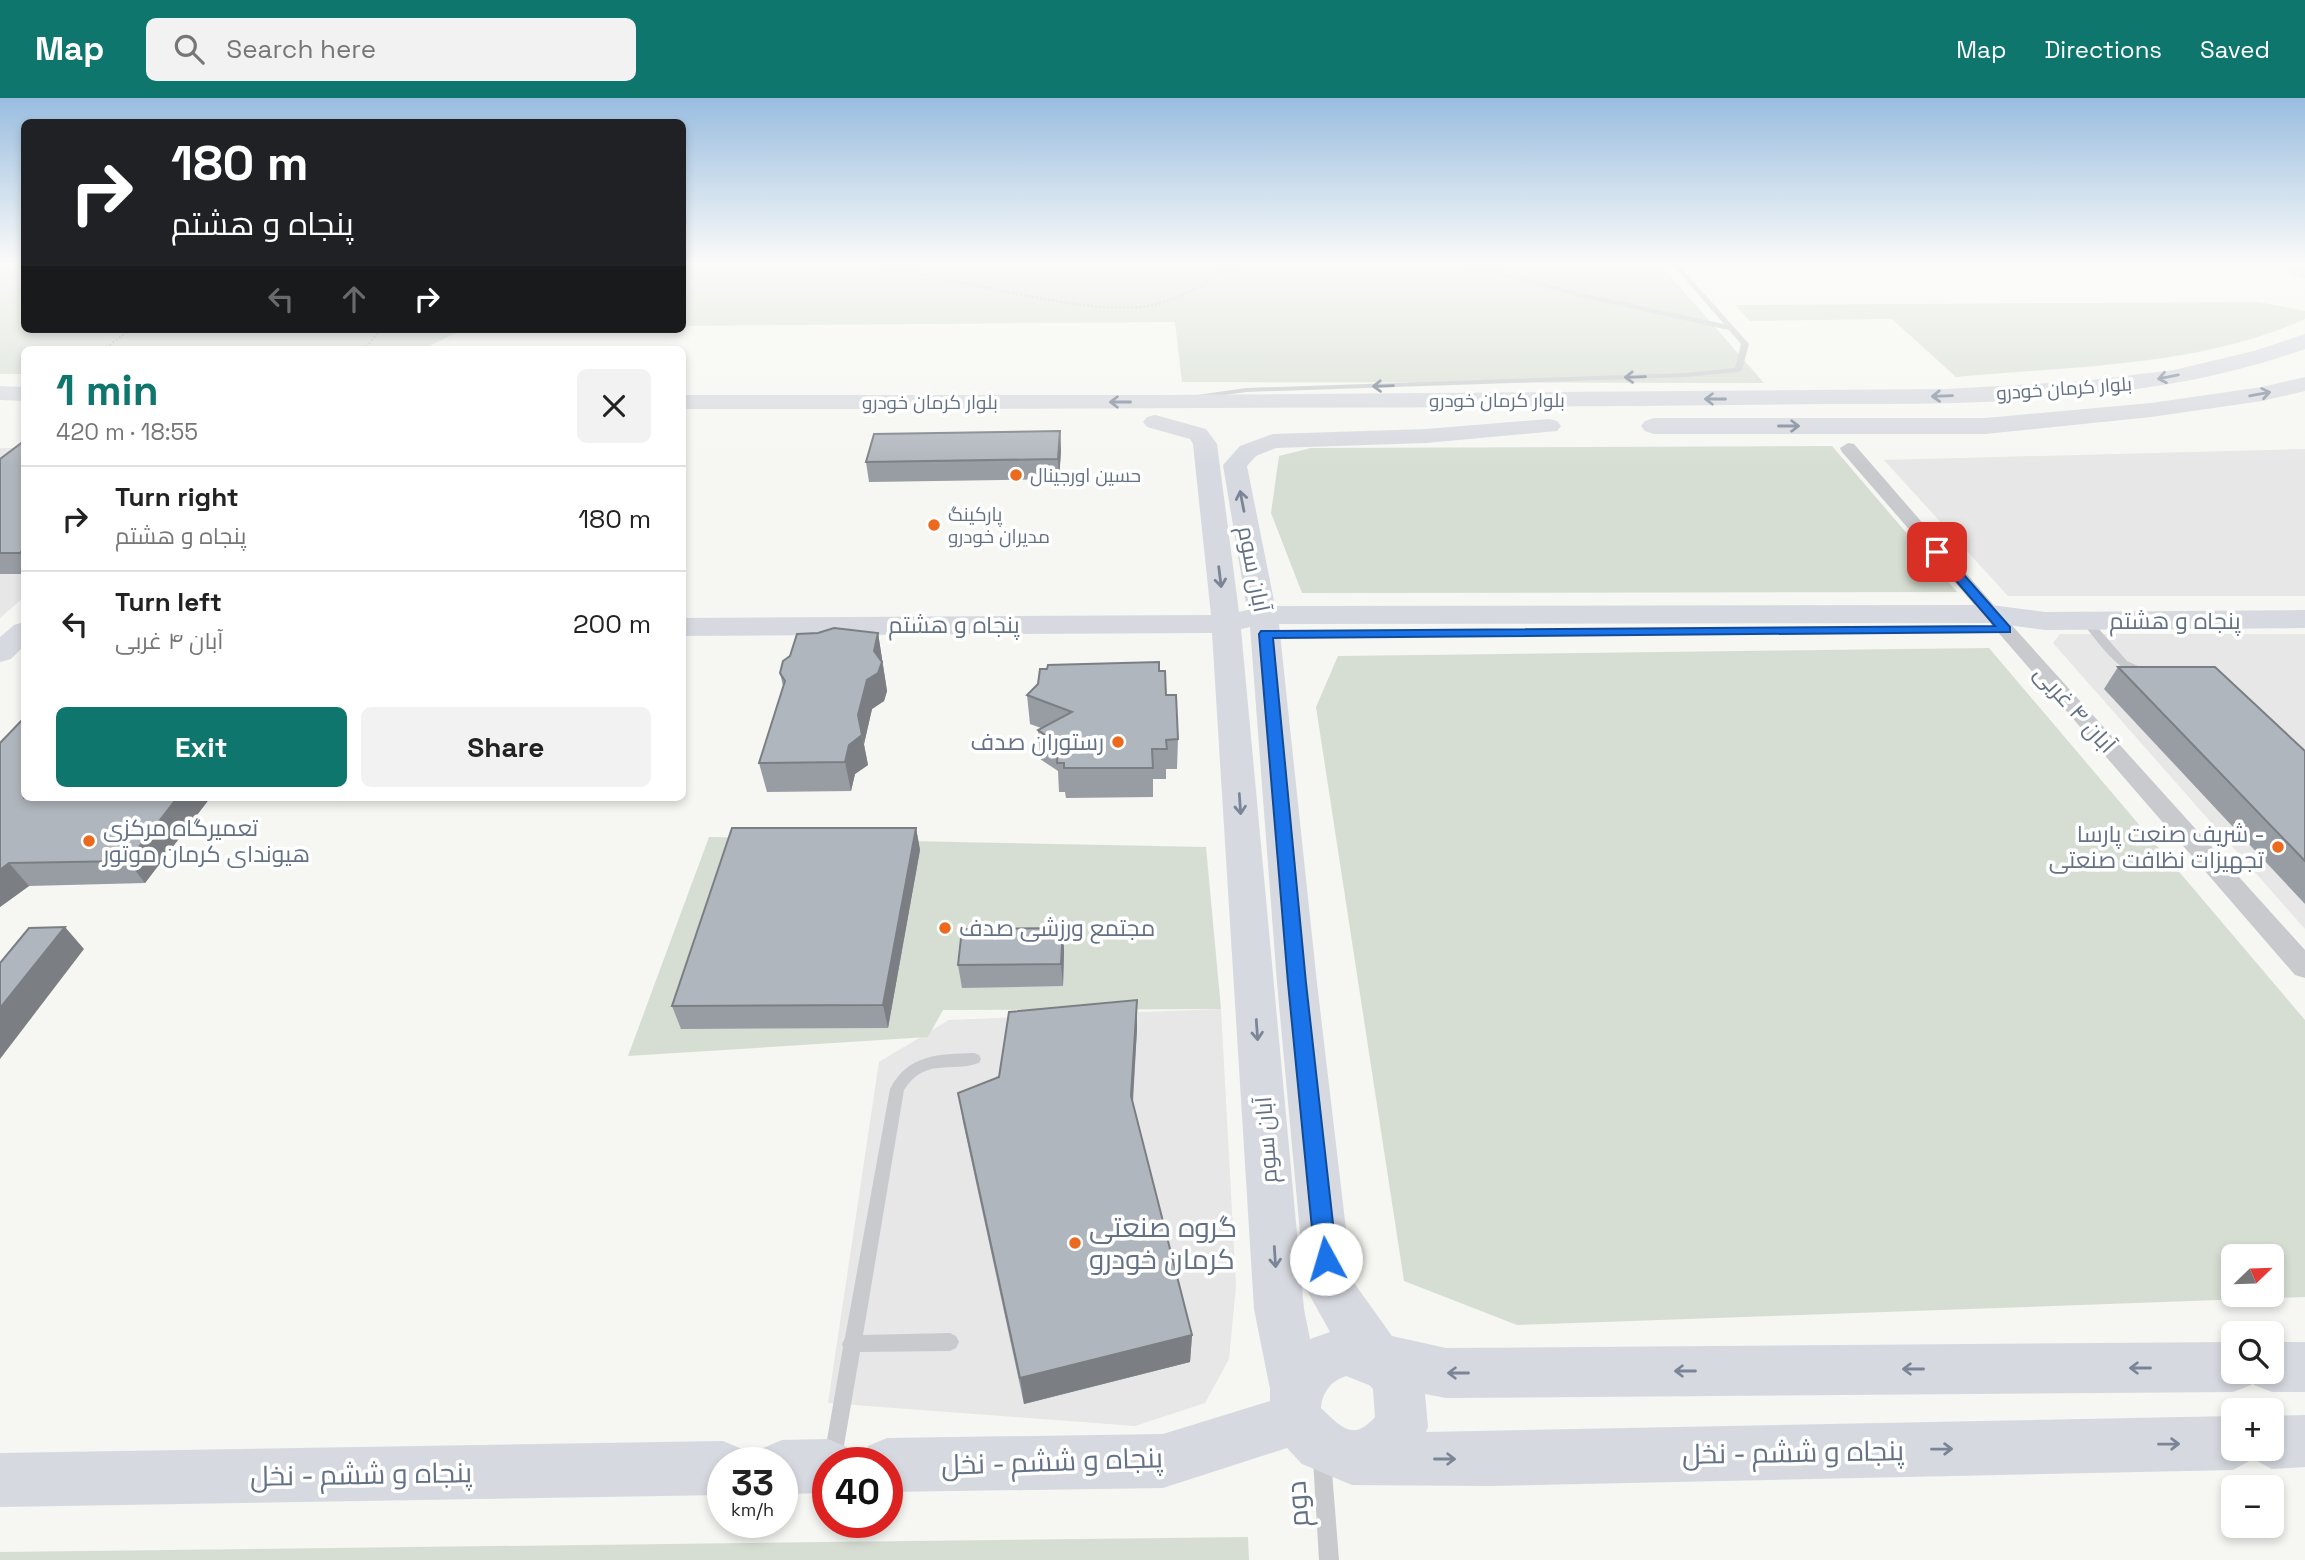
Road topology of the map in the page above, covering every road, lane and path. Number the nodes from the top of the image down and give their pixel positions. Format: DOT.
graph roads {
  1 [pos="1734,330"];
  2 [pos="126,333"];
  3 [pos="2305,341"];
  4 [pos="108,346"];
  5 [pos="2305,384"];
  6 [pos="0,393"];
  7 [pos="21,394"];
  8 [pos="686,402"];
  9 [pos="2305,408"];
  10 [pos="1156,412"];
  11 [pos="0,416"];
  12 [pos="21,417"];
  13 [pos="807,426"];
  14 [pos="1563,426"];
  15 [pos="1629,426"];
  16 [pos="1985,426"];
  17 [pos="1848,448"];
  18 [pos="2305,620"];
  19 [pos="2086,621"];
  20 [pos="1998,622"];
  21 [pos="1226,624"];
  22 [pos="1264,624"];
  23 [pos="686,627"];
  24 [pos="2157,674"];
  25 [pos="2305,968"];
  26 [pos="974,1059"];
  27 [pos="950,1342"];
  28 [pos="851,1344"];
  29 [pos="1377,1358"];
  30 [pos="2221,1367"];
  31 [pos="2284,1367"];
  32 [pos="2305,1367"];
  33 [pos="1316,1428"];
  34 [pos="2305,1441"];
  35 [pos="2284,1442"];
  36 [pos="2221,1443"];
  37 [pos="835,1447"];
  38 [pos="903,1465"];
  39 [pos="707,1468"];
  40 [pos="0,1480"];
  41 [pos="1329,1560"];
  1 -- 10 [label="lane, one-way"];
  2 -- 4 [label="path"];
  3 -- 10 [label="main road, بلوار کرمان خودرو, one-way"];
  16 -- 5 [label="main road, بلوار کرمان خودرو, one-way"];
  6 -- 7 [label="main road"];
  10 -- 8 [label="main road, بلوار کرمان خودرو, one-way"];
  9 -- 16 [label="main road"];
  10 -- 13 [label="main road, بلوار کرمان خودرو"];
  10 -- 14 [label="main road, بلوار کرمان خودرو"];
  10 -- 21 [label="street, آبان سوم, one-way"];
  11 -- 12 [label="main road"];
  22 -- 14 [label="street, آبان سوم, one-way"];
  15 -- 16 [label="main road, بلوار کرمان خودرو, one-way"];
  17 -- 20 [label="street, آبان ۴ غربی"];
  18 -- 19 [label="street, پنجاه و هشتم"];
  19 -- 20 [label="street, پنجاه و هشتم"];
  19 -- 24 [label="lane"];
  20 -- 22 [label="street, پنجاه و هشتم"];
  20 -- 25 [label="street, آبان ۴ غربی"];
  21 -- 22 [label="street, پنجاه و هشتم"];
  21 -- 23 [label="street, پنجاه و هشتم"];
  21 -- 33 [label="street, آبان سوم, one-way"];
  22 -- 29 [label="street, آبان سوم"];
  26 -- 28 [label="lane"];
  27 -- 28 [label="lane"];
  28 -- 37 [label="lane"];
  30 -- 29 [label="street, one-way"];
  29 -- 33 [label="street"];
  29 -- 33 [label="street"];
  31 -- 32 [label="street"];
  33 -- 36 [label="street, پنجاه و ششم - نخل, one-way"];
  33 -- 38 [label="street, پنجاه و ششم - نخل"];
  33 -- 41 [label="lane, دوم"];
  34 -- 35 [label="street"];
  39 -- 40 [label="street, پنجاه و ششم - نخل"];
}
